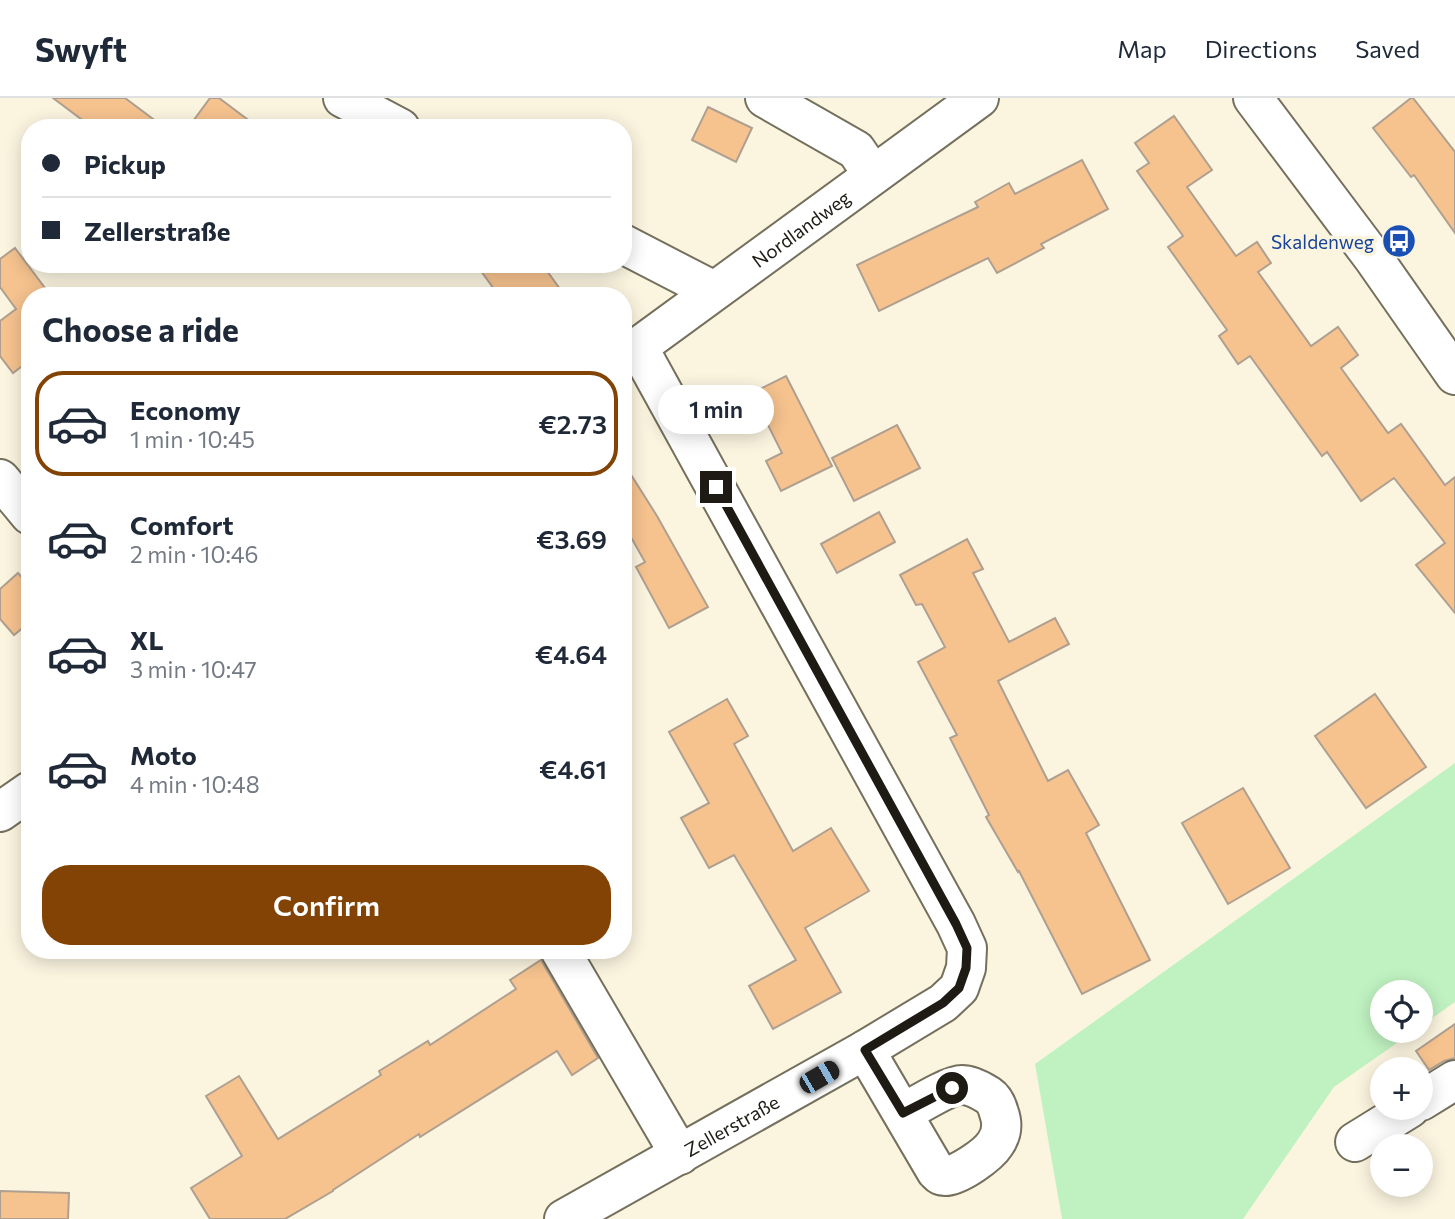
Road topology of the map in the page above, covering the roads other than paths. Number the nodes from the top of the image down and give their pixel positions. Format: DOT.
graph roads {
  1 [pos="343,98"];
  2 [pos="765,98"];
  3 [pos="979,98"];
  4 [pos="1253,98"];
  5 [pos="383,119"];
  6 [pos="873,175"];
  7 [pos="632,249"];
  8 [pos="714,291"];
  9 [pos="632,352"];
  10 [pos="632,355"];
  11 [pos="1455,375"];
  12 [pos="0,479"];
  13 [pos="21,504"];
  14 [pos="21,797"];
  15 [pos="0,812"];
  16 [pos="565,959"];
  17 [pos="865,1050"];
  18 [pos="1455,1080"];
  19 [pos="1433,1094"];
  20 [pos="903,1113"];
  21 [pos="1391,1120"];
  22 [pos="1355,1142"];
  23 [pos="680,1155"];
  24 [pos="564,1219"];
  1 -- 5 [label="street"];
  2 -- 6 [label="street"];
  3 -- 6 [label="street, Nordlandweg"];
  4 -- 11 [label="street"];
  6 -- 8 [label="street, Nordlandweg"];
  7 -- 8 [label="street"];
  8 -- 9 [label="street, Nordlandweg"];
  10 -- 17 [label="street, Zellerstraße"];
  12 -- 13 [label="street"];
  14 -- 15 [label="street"];
  16 -- 23 [label="street"];
  17 -- 20 [label="street"];
  17 -- 23 [label="street, Zellerstraße"];
  18 -- 19 [label="street"];
  21 -- 22 [label="street"];
  23 -- 24 [label="street, Zellerstraße"];
}
